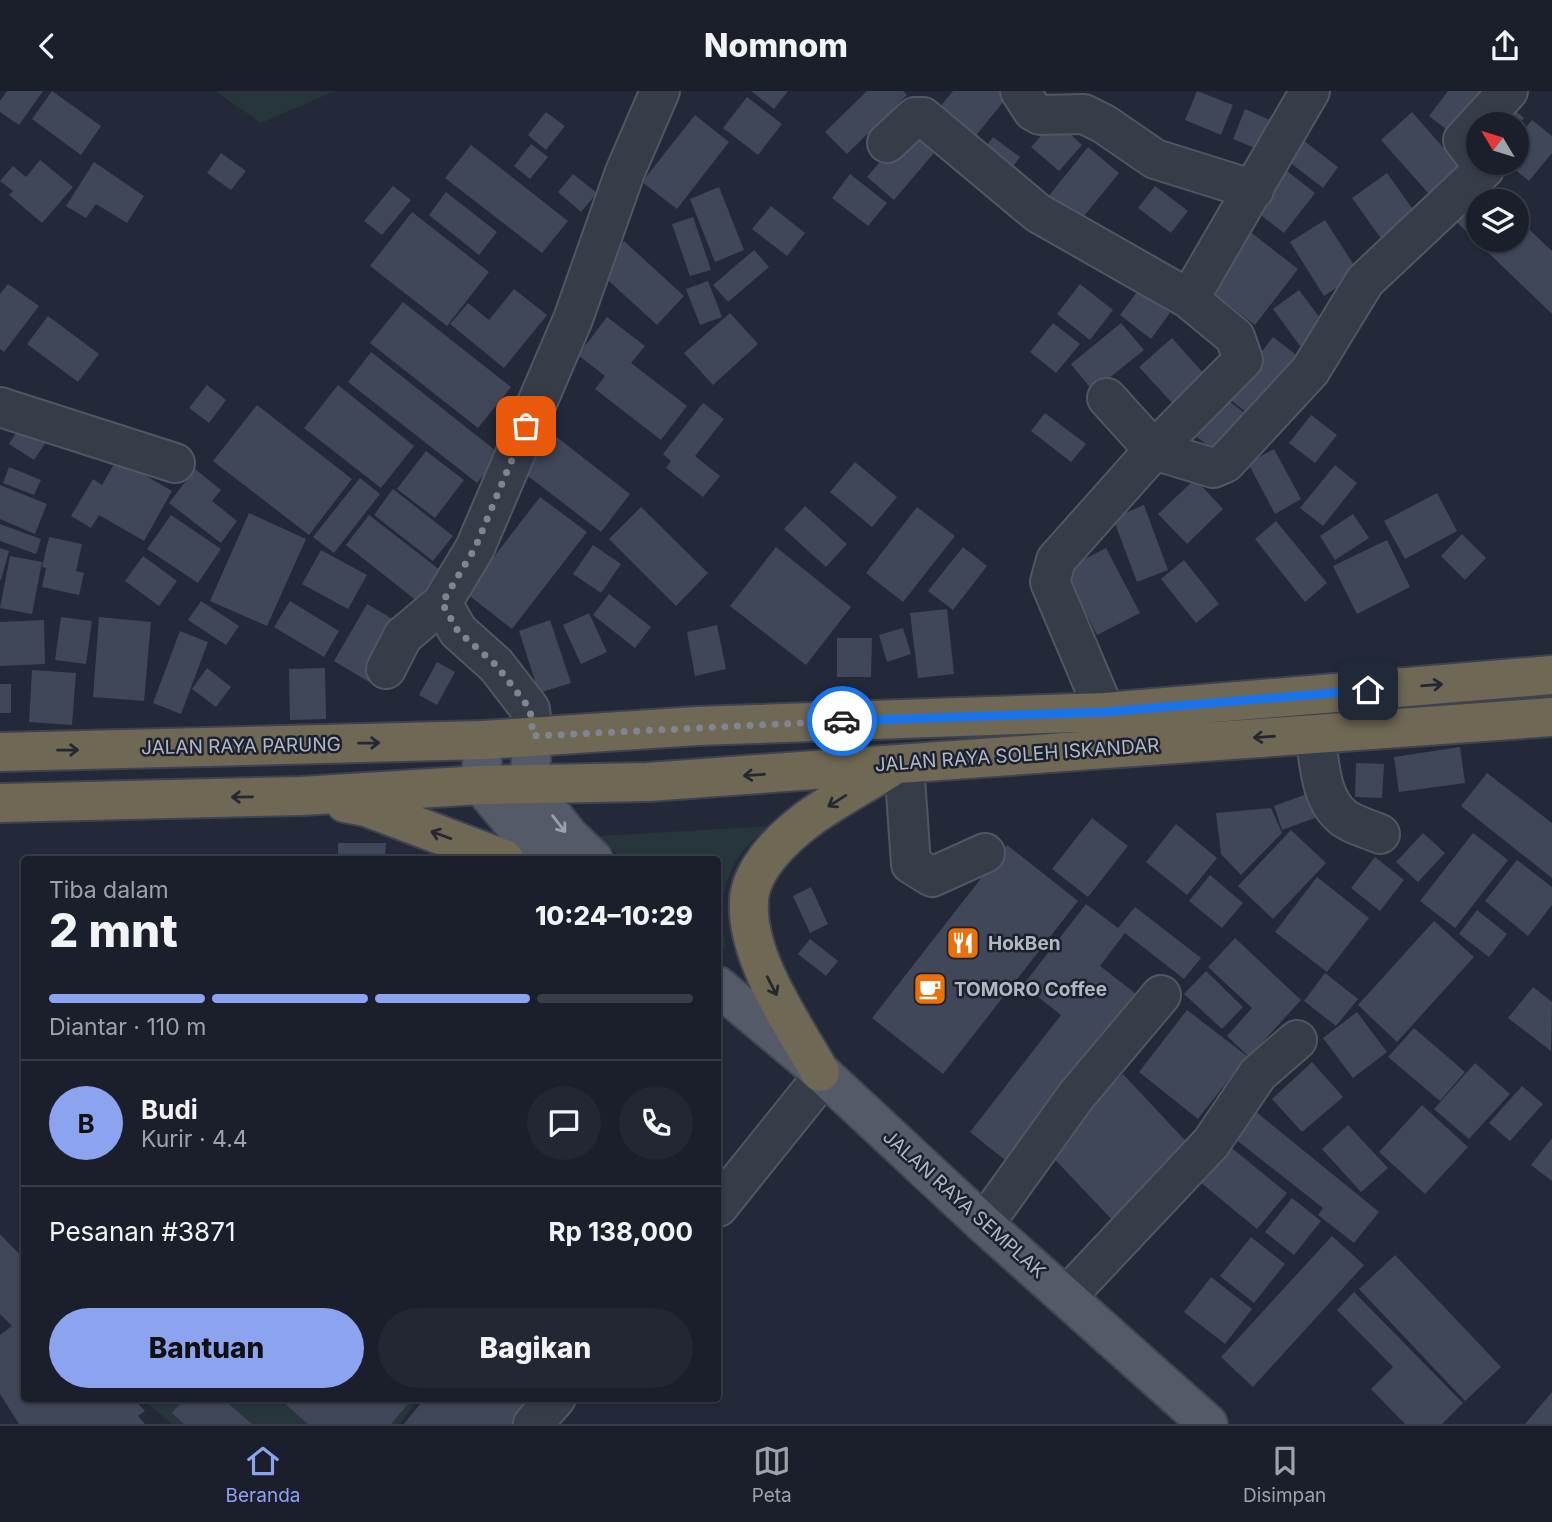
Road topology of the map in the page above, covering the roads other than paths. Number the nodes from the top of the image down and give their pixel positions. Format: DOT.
graph roads {
  1 [pos="660,91"];
  2 [pos="1020,91"];
  3 [pos="1310,91"];
  4 [pos="1508,91"];
  5 [pos="1489,112"];
  6 [pos="887,143"];
  7 [pos="1478,175"];
  8 [pos="1254,190"];
  9 [pos="1189,299"];
  10 [pos="1107,398"];
  11 [pos="0,407"];
  12 [pos="1154,450"];
  13 [pos="175,463"];
  14 [pos="442,603"];
  15 [pos="386,669"];
  16 [pos="1552,675"];
  17 [pos="1105,712"];
  18 [pos="1552,717"];
  19 [pos="1315,734"];
  20 [pos="533,736"];
  21 [pos="483,740"];
  22 [pos="0,752"];
  23 [pos="900,765"];
  24 [pos="481,785"];
  25 [pos="529,786"];
  26 [pos="302,796"];
  27 [pos="0,803"];
  28 [pos="1380,834"];
  29 [pos="985,853"];
  30 [pos="496,856"];
  31 [pos="540,856"];
  32 [pos="590,856"];
  33 [pos="721,989"];
  34 [pos="1161,995"];
  35 [pos="1297,1040"];
  36 [pos="822,1073"];
  37 [pos="721,1203"];
  38 [pos="984,1224"];
  39 [pos="1066,1297"];
  40 [pos="552,1402"];
  41 [pos="533,1424"];
  42 [pos="1208,1424"];
  1 -- 14 [label="street"];
  2 -- 8 [label="street"];
  3 -- 8 [label="street"];
  4 -- 5 [label="street"];
  6 -- 9 [label="street"];
  7 -- 12 [label="street"];
  8 -- 9 [label="street"];
  9 -- 12 [label="street"];
  10 -- 12 [label="street"];
  11 -- 13 [label="street"];
  12 -- 17 [label="street"];
  14 -- 15 [label="street"];
  14 -- 20 [label="street"];
  17 -- 16 [label="highway, JALAN RAYA SOLEH ISKANDAR, one-way"];
  17 -- 20 [label="highway, JALAN RAYA SOLEH ISKANDAR"];
  18 -- 19 [label="highway, JALAN RAYA SOLEH ISKANDAR"];
  19 -- 23 [label="highway, JALAN RAYA SOLEH ISKANDAR, one-way"];
  19 -- 28 [label="street"];
  20 -- 21 [label="highway, JALAN RAYA SOLEH ISKANDAR"];
  20 -- 25 [label="main road"];
  22 -- 21 [label="highway, JALAN RAYA PARUNG, one-way"];
  21 -- 24 [label="main road"];
  23 -- 25 [label="highway, JALAN RAYA SOLEH ISKANDAR, one-way"];
  23 -- 29 [label="street"];
  23 -- 36 [label="highway, one-way"];
  24 -- 25 [label="highway, JALAN RAYA SOLEH ISKANDAR"];
  24 -- 26 [label="highway"];
  24 -- 31 [label="main road"];
  25 -- 32 [label="main road, one-way"];
  26 -- 27 [label="highway, one-way"];
  30 -- 26 [label="highway, one-way"];
  33 -- 36 [label="main road, JALAN RAYA SEMPLAK"];
  34 -- 38 [label="street"];
  35 -- 39 [label="street"];
  36 -- 37 [label="street"];
  36 -- 38 [label="main road, JALAN RAYA SEMPLAK"];
  38 -- 39 [label="main road, JALAN RAYA SEMPLAK"];
  39 -- 42 [label="main road, JALAN RAYA SEMPLAK"];
  40 -- 41 [label="street"];
}
